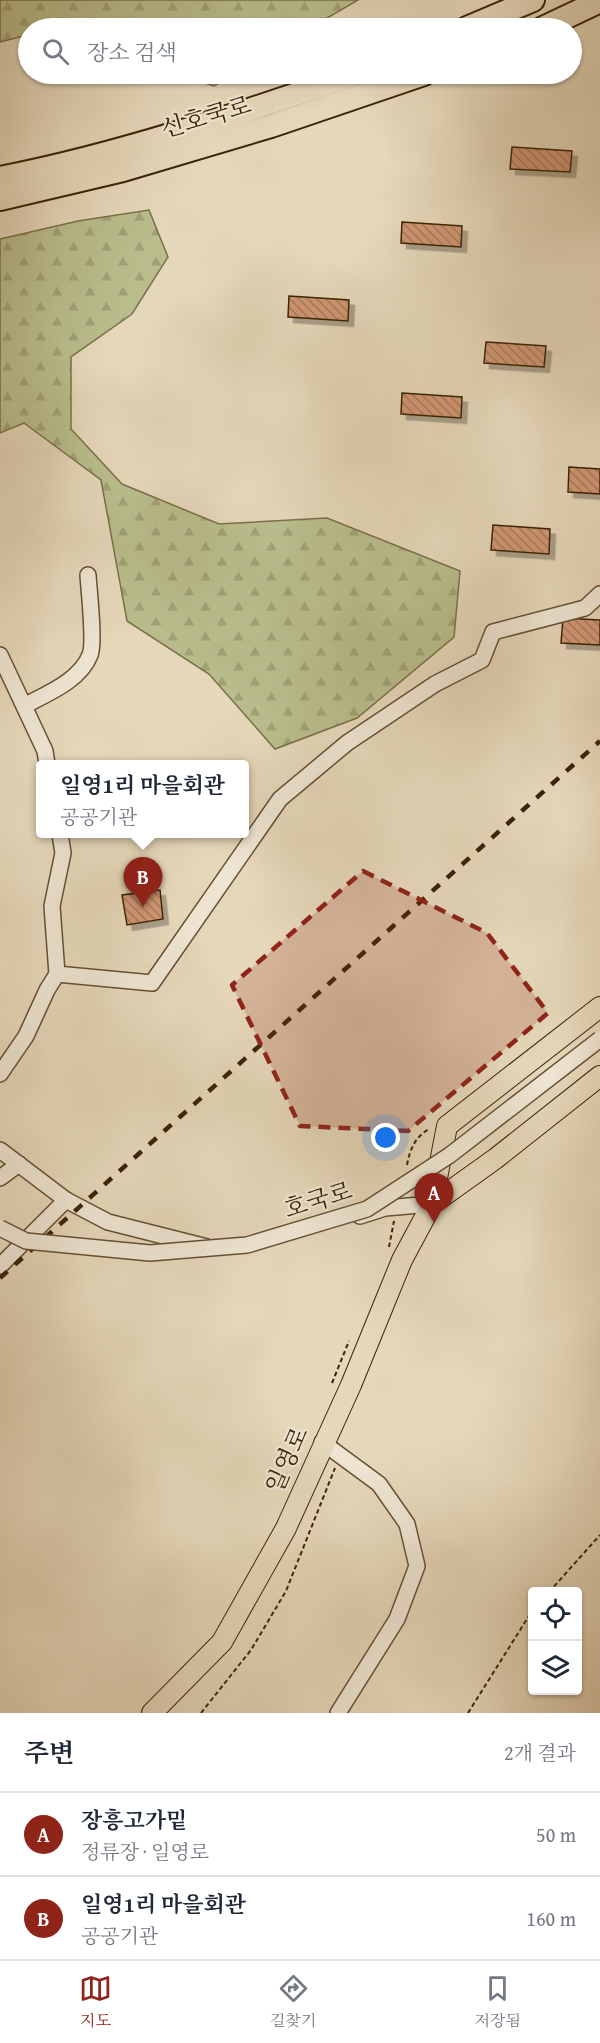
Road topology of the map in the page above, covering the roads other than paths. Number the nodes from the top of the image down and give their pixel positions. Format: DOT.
graph roads {
  1 [pos="533,0"];
  2 [pos="600,1"];
  3 [pos="491,18"];
  4 [pos="564,18"];
  5 [pos="327,84"];
  6 [pos="395,84"];
  7 [pos="0,178"];
  8 [pos="0,199"];
  9 [pos="88,575"];
  10 [pos="600,594"];
  11 [pos="0,655"];
  12 [pos="24,706"];
  13 [pos="46,760"];
  14 [pos="61,838"];
  15 [pos="57,974"];
  16 [pos="600,1007"];
  17 [pos="600,1039"];
  18 [pos="0,1074"];
  19 [pos="600,1076"];
  20 [pos="0,1150"];
  21 [pos="19,1164"];
  22 [pos="0,1178"];
  23 [pos="66,1200"];
  24 [pos="432,1204"];
  25 [pos="0,1228"];
  26 [pos="0,1266"];
  27 [pos="322,1442"];
  28 [pos="152,1713"];
  29 [pos="338,1713"];
  1 -- 3 [label="highway"];
  2 -- 4 [label="highway"];
  5 -- 7 [label="highway, 신호국로"];
  6 -- 8 [label="highway, 신호국로"];
  9 -- 12 [label="street"];
  10 -- 15 [label="street"];
  11 -- 12 [label="street"];
  12 -- 13 [label="street"];
  14 -- 15 [label="street"];
  15 -- 18 [label="street"];
  16 -- 24 [label="main road"];
  17 -- 25 [label="street, 호국로, bridge"];
  19 -- 24 [label="main road"];
  20 -- 21 [label="street"];
  21 -- 22 [label="street"];
  21 -- 23 [label="street"];
  23 -- 24 [label="street"];
  23 -- 26 [label="street"];
  24 -- 27 [label="main road, 일영로"];
  27 -- 28 [label="main road, 일영로"];
  27 -- 29 [label="street"];
}
